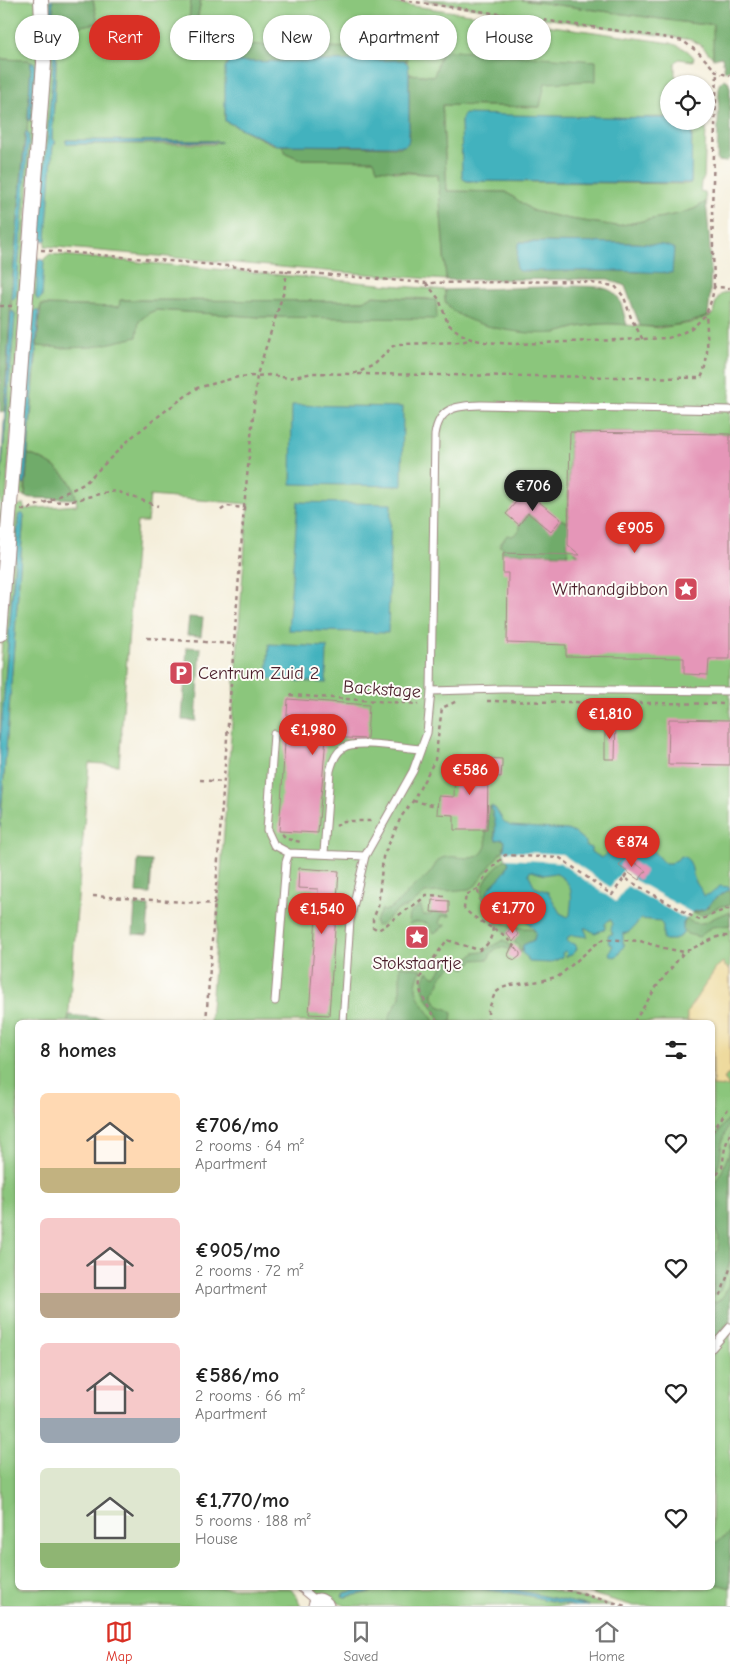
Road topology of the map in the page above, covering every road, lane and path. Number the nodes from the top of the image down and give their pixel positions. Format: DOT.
graph roads {
  1 [pos="41,0"];
  2 [pos="401,0"];
  3 [pos="717,72"];
  4 [pos="730,76"];
  5 [pos="30,249"];
  6 [pos="287,271"];
  7 [pos="426,283"];
  8 [pos="714,287"];
  9 [pos="730,288"];
  10 [pos="706,313"];
  11 [pos="470,339"];
  12 [pos="643,340"];
  13 [pos="351,374"];
  14 [pos="257,375"];
  15 [pos="730,410"];
  16 [pos="46,502"];
  17 [pos="158,506"];
  18 [pos="10,508"];
  19 [pos="244,508"];
  20 [pos="220,511"];
  21 [pos="0,634"];
  22 [pos="147,638"];
  23 [pos="234,644"];
  24 [pos="730,690"];
  25 [pos="431,691"];
  26 [pos="290,694"];
  27 [pos="458,701"];
  28 [pos="478,701"];
  29 [pos="730,704"];
  30 [pos="430,705"];
  31 [pos="442,708"];
  32 [pos="274,734"];
  33 [pos="421,749"];
  34 [pos="200,780"];
  35 [pos="224,782"];
  36 [pos="413,801"];
  37 [pos="438,806"];
  38 [pos="390,811"];
  39 [pos="401,817"];
  40 [pos="326,833"];
  41 [pos="282,834"];
  42 [pos="307,842"];
  43 [pos="290,852"];
  44 [pos="324,853"];
  45 [pos="365,856"];
  46 [pos="628,872"];
  47 [pos="624,878"];
  48 [pos="478,889"];
  49 [pos="93,896"];
  50 [pos="444,896"];
  51 [pos="215,904"];
  52 [pos="730,909"];
  53 [pos="493,929"];
  54 [pos="730,936"];
  55 [pos="514,947"];
  56 [pos="684,952"];
  57 [pos="275,1001"];
  58 [pos="206,1020"];
  59 [pos="343,1020"];
  60 [pos="436,1020"];
  61 [pos="488,1020"];
  62 [pos="635,1020"];
  63 [pos="730,1106"];
  64 [pos="715,1128"];
  65 [pos="730,1134"];
  66 [pos="715,1177"];
  67 [pos="730,1269"];
  68 [pos="715,1297"];
  69 [pos="730,1327"];
  70 [pos="715,1344"];
  71 [pos="303,1590"];
  72 [pos="566,1590"];
  73 [pos="320,1605"];
  74 [pos="626,1606"];
  1 -- 5 [label="street"];
  2 -- 3 [label="path"];
  3 -- 4 [label="path"];
  3 -- 8 [label="path"];
  5 -- 6 [label="path"];
  5 -- 18 [label="street"];
  6 -- 7 [label="path"];
  6 -- 14 [label="path"];
  7 -- 11 [label="path"];
  7 -- 12 [label="path"];
  8 -- 9 [label="path"];
  8 -- 10 [label="path"];
  10 -- 12 [label="path"];
  10 -- 13 [label="path"];
  11 -- 12 [label="path"];
  11 -- 13 [label="path"];
  13 -- 14 [label="path"];
  14 -- 16 [label="path"];
  14 -- 19 [label="path"];
  15 -- 25 [label="lane"];
  16 -- 17 [label="path"];
  16 -- 18 [label="path"];
  18 -- 21 [label="street"];
  19 -- 20 [label="path"];
  19 -- 23 [label="path"];
  22 -- 23 [label="path"];
  23 -- 35 [label="path"];
  24 -- 25 [label="lane"];
  25 -- 30 [label="lane"];
  26 -- 30 [label="path, Backstage"];
  27 -- 31 [label="path"];
  28 -- 29 [label="path"];
  30 -- 31 [label="path, Backstage"];
  30 -- 33 [label="lane"];
  31 -- 36 [label="path"];
  32 -- 43 [label="lane"];
  33 -- 38 [label="lane"];
  33 -- 40 [label="lane"];
  34 -- 35 [label="path"];
  35 -- 51 [label="path"];
  36 -- 37 [label="path"];
  36 -- 39 [label="path"];
  38 -- 39 [label="path"];
  38 -- 40 [label="path"];
  38 -- 45 [label="lane"];
  39 -- 50 [label="path"];
  40 -- 44 [label="lane"];
  41 -- 42 [label="path"];
  43 -- 44 [label="lane"];
  43 -- 57 [label="lane"];
  44 -- 45 [label="lane"];
  45 -- 59 [label="lane"];
  46 -- 47 [label="path"];
  47 -- 48 [label="path"];
  47 -- 52 [label="path"];
  48 -- 53 [label="path"];
  48 -- 53 [label="path"];
  49 -- 51 [label="path"];
  51 -- 58 [label="path"];
  53 -- 55 [label="path"];
  53 -- 60 [label="path"];
  54 -- 56 [label="path"];
  56 -- 61 [label="path"];
  56 -- 62 [label="path"];
  63 -- 64 [label="path"];
  65 -- 66 [label="path"];
  67 -- 68 [label="path"];
  69 -- 70 [label="lane"];
  71 -- 73 [label="lane"];
  72 -- 74 [label="path"];
}
